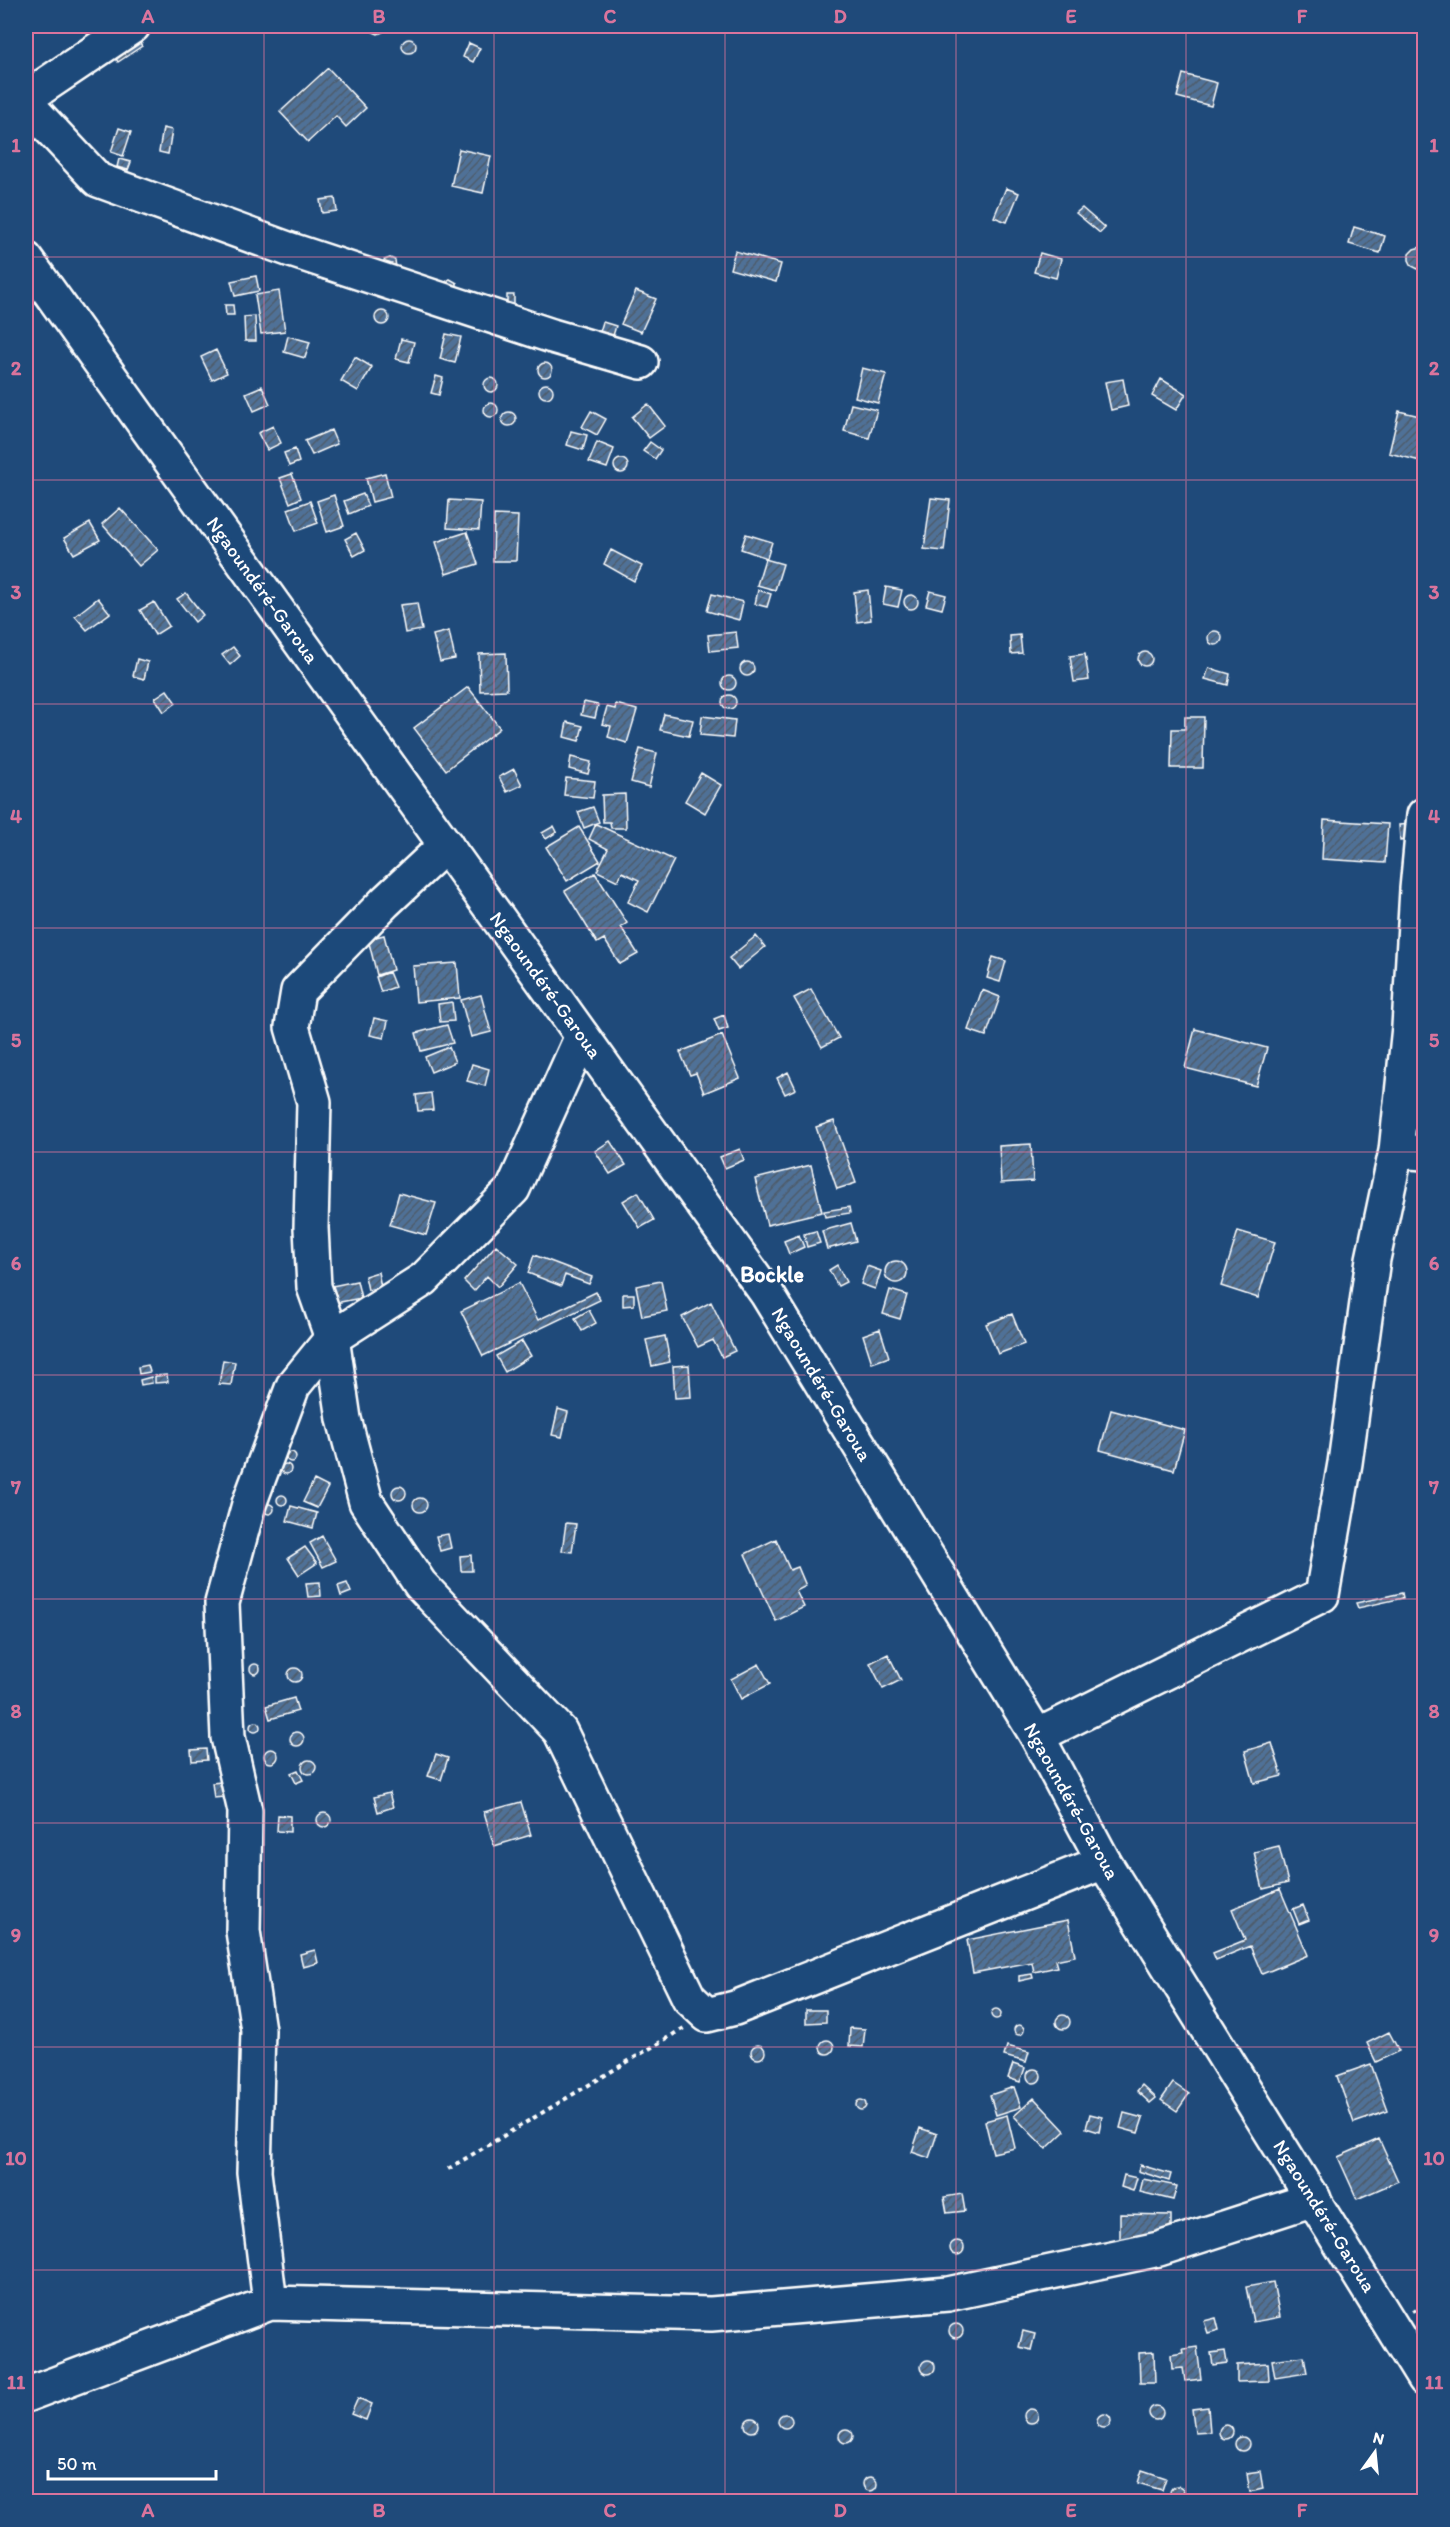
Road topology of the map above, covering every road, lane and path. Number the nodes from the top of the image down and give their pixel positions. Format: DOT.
graph roads {
  1 [pos="133,26"];
  2 [pos="26,98"];
  3 [pos="26,103"];
  4 [pos="26,259"];
  5 [pos="641,362"];
  6 [pos="1425,815"];
  7 [pos="446,845"];
  8 [pos="582,1036"];
  9 [pos="1410,1152"];
  10 [pos="332,1338"];
  11 [pos="1037,1736"];
  12 [pos="1104,1862"];
  13 [pos="706,2015"];
  14 [pos="447,2169"];
  15 [pos="1314,2199"];
  16 [pos="270,2303"];
  17 [pos="1425,2379"];
  18 [pos="26,2395"];
  1 -- 2 [label="main road"];
  3 -- 5 [label="main road"];
  4 -- 7 [label="main road, Ngaoundéré-Garoua"];
  6 -- 9 [label="main road"];
  7 -- 8 [label="main road, Ngaoundéré-Garoua"];
  7 -- 10 [label="main road"];
  8 -- 10 [label="main road"];
  8 -- 11 [label="main road, Ngaoundéré-Garoua"];
  9 -- 11 [label="main road"];
  10 -- 13 [label="main road"];
  10 -- 16 [label="main road"];
  11 -- 12 [label="main road, Ngaoundéré-Garoua"];
  12 -- 13 [label="main road"];
  12 -- 15 [label="main road, Ngaoundéré-Garoua"];
  13 -- 14 [label="path"];
  15 -- 16 [label="main road"];
  15 -- 17 [label="main road, Ngaoundéré-Garoua"];
  16 -- 18 [label="main road"];
}
